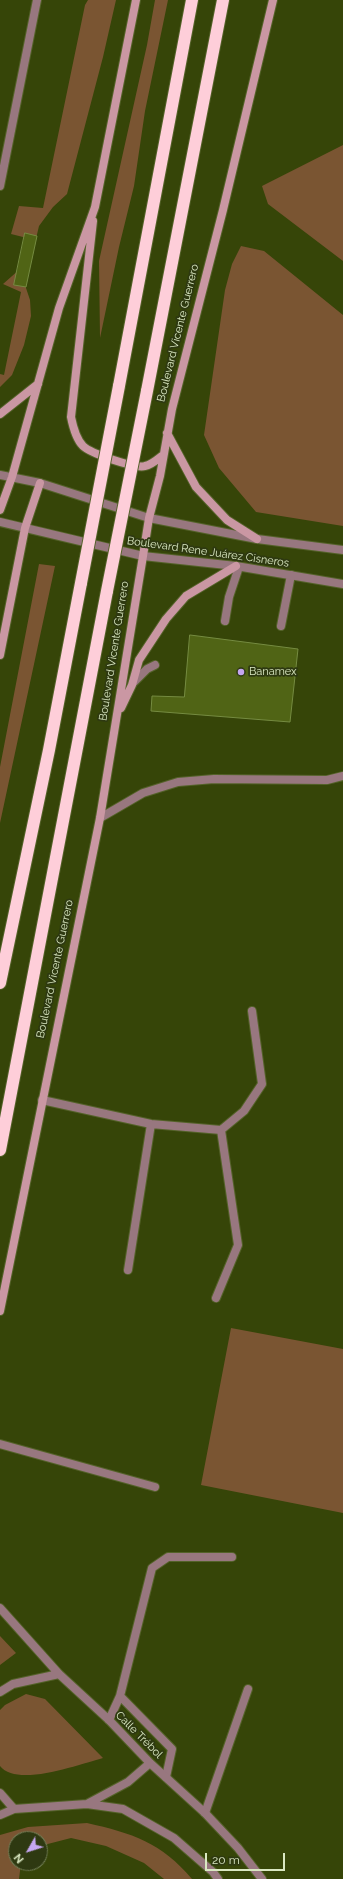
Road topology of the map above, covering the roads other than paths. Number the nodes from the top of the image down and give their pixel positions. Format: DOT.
graph roads {
  1 [pos="37,0"];
  2 [pos="136,0"];
  3 [pos="192,0"];
  4 [pos="223,0"];
  5 [pos="273,0"];
  6 [pos="0,186"];
  7 [pos="95,206"];
  8 [pos="38,384"];
  9 [pos="0,414"];
  10 [pos="167,433"];
  11 [pos="164,455"];
  12 [pos="0,474"];
  13 [pos="12,477"];
  14 [pos="40,483"];
  15 [pos="0,510"];
  16 [pos="149,518"];
  17 [pos="0,522"];
  18 [pos="24,528"];
  19 [pos="257,539"];
  20 [pos="343,550"];
  21 [pos="143,556"];
  22 [pos="238,567"];
  23 [pos="291,575"];
  24 [pos="343,584"];
  25 [pos="225,621"];
  26 [pos="281,626"];
  27 [pos="0,654"];
  28 [pos="155,665"];
  29 [pos="133,683"];
  30 [pos="117,716"];
  31 [pos="343,776"];
  32 [pos="100,818"];
  33 [pos="0,983"];
  34 [pos="252,1011"];
  35 [pos="42,1100"];
  36 [pos="152,1124"];
  37 [pos="221,1130"];
  38 [pos="0,1150"];
  39 [pos="128,1270"];
  40 [pos="216,1298"];
  41 [pos="0,1311"];
  42 [pos="0,1444"];
  43 [pos="155,1486"];
  44 [pos="232,1557"];
  45 [pos="0,1608"];
  46 [pos="59,1674"];
  47 [pos="248,1690"];
  48 [pos="0,1692"];
  49 [pos="120,1696"];
  50 [pos="109,1720"];
  51 [pos="150,1763"];
  52 [pos="166,1777"];
  53 [pos="0,1793"];
  54 [pos="87,1804"];
  55 [pos="14,1809"];
  56 [pos="205,1814"];
  57 [pos="0,1815"];
  58 [pos="218,1879"];
  59 [pos="262,1879"];
  1 -- 6 [label="street"];
  2 -- 7 [label="main road"];
  3 -- 33 [label="highway, bridge"];
  4 -- 38 [label="highway, Boulevard Vicente Guerrero, bridge"];
  5 -- 10 [label="main road, Boulevard Vicente Guerrero"];
  7 -- 8 [label="main road"];
  7 -- 11 [label="main road"];
  8 -- 9 [label="main road"];
  8 -- 13 [label="main road"];
  10 -- 11 [label="main road, Boulevard Vicente Guerrero"];
  10 -- 19 [label="main road"];
  11 -- 16 [label="main road, Boulevard Vicente Guerrero"];
  12 -- 13 [label="street, Boulevard Rene Juárez Cisneros"];
  13 -- 14 [label="street, Boulevard Rene Juárez Cisneros"];
  13 -- 15 [label="main road"];
  14 -- 16 [label="street, Boulevard Rene Juárez Cisneros"];
  14 -- 18 [label="main road"];
  16 -- 19 [label="street, Boulevard Rene Juárez Cisneros"];
  16 -- 21 [label="main road, Boulevard Vicente Guerrero"];
  17 -- 18 [label="street, Boulevard Rene Juárez Cisneros"];
  18 -- 21 [label="street, Boulevard Rene Juárez Cisneros"];
  18 -- 27 [label="main road"];
  19 -- 20 [label="street, Boulevard Rene Juárez Cisneros"];
  21 -- 22 [label="street, Boulevard Rene Juárez Cisneros"];
  21 -- 30 [label="main road, Boulevard Vicente Guerrero"];
  22 -- 23 [label="street, Boulevard Rene Juárez Cisneros"];
  22 -- 25 [label="street"];
  22 -- 29 [label="main road"];
  23 -- 24 [label="street, Boulevard Rene Juárez Cisneros"];
  23 -- 26 [label="street"];
  28 -- 29 [label="street"];
  29 -- 30 [label="main road"];
  30 -- 32 [label="main road, Boulevard Vicente Guerrero"];
  31 -- 32 [label="street"];
  32 -- 35 [label="main road, Boulevard Vicente Guerrero"];
  34 -- 37 [label="street"];
  35 -- 36 [label="street"];
  35 -- 41 [label="main road, Boulevard Vicente Guerrero"];
  36 -- 37 [label="street"];
  36 -- 39 [label="street"];
  37 -- 40 [label="street"];
  42 -- 43 [label="street"];
  44 -- 49 [label="street"];
  45 -- 46 [label="street, Calle Trébol"];
  46 -- 48 [label="street"];
  46 -- 50 [label="street, Calle Trébol"];
  47 -- 56 [label="street"];
  49 -- 50 [label="street"];
  49 -- 52 [label="street"];
  50 -- 51 [label="street, Calle Trébol"];
  51 -- 52 [label="street, Calle Trébol"];
  51 -- 54 [label="street"];
  52 -- 56 [label="street, Calle Trébol"];
  53 -- 55 [label="street"];
  54 -- 55 [label="street"];
  54 -- 58 [label="street"];
  55 -- 57 [label="street"];
  56 -- 59 [label="street, Calle Trébol"];
}
